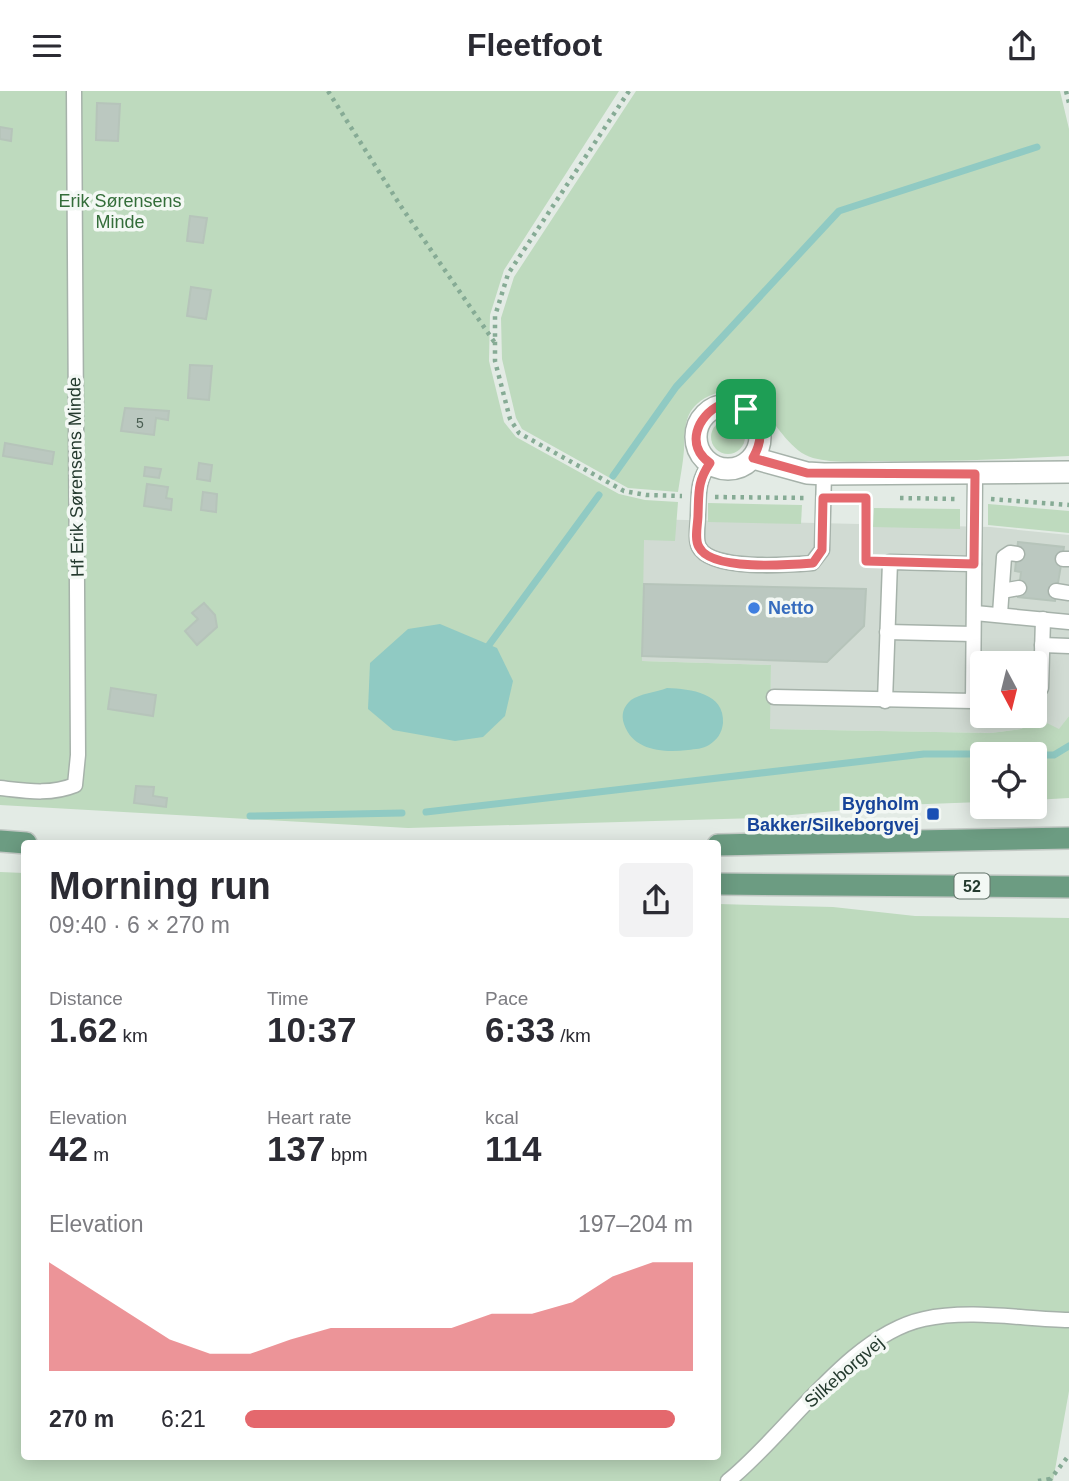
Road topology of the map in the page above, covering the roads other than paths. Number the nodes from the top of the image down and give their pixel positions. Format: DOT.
graph roads {
  1 [pos="74,91"];
  2 [pos="753,458"];
  3 [pos="710,463"];
  4 [pos="1069,472"];
  5 [pos="824,474"];
  6 [pos="975,474"];
  7 [pos="1017,554"];
  8 [pos="974,564"];
  9 [pos="1019,588"];
  10 [pos="1002,591"];
  11 [pos="975,613"];
  12 [pos="1000,614"];
  13 [pos="1044,619"];
  14 [pos="1069,622"];
  15 [pos="887,632"];
  16 [pos="974,634"];
  17 [pos="1042,646"];
  18 [pos="1069,646"];
  19 [pos="975,651"];
  20 [pos="1042,651"];
  21 [pos="774,697"];
  22 [pos="885,701"];
  23 [pos="970,701"];
  24 [pos="0,788"];
  25 [pos="1069,838"];
  26 [pos="0,841"];
  27 [pos="21,843"];
  28 [pos="721,845"];
  29 [pos="721,884"];
  30 [pos="1069,887"];
  31 [pos="1069,1320"];
  32 [pos="728,1481"];
  1 -- 24 [label="lane, Hf Erik Sørensens Minde"];
  2 -- 3 [label="street"];
  2 -- 3 [label="street"];
  2 -- 5 [label="street"];
  3 -- 5 [label="lane"];
  4 -- 6 [label="street"];
  5 -- 6 [label="street"];
  6 -- 8 [label="lane"];
  7 -- 10 [label="lane"];
  8 -- 11 [label="lane"];
  8 -- 15 [label="lane"];
  9 -- 10 [label="lane"];
  10 -- 12 [label="lane"];
  11 -- 12 [label="lane"];
  11 -- 16 [label="lane"];
  12 -- 13 [label="lane"];
  13 -- 14 [label="lane"];
  13 -- 17 [label="lane"];
  15 -- 16 [label="lane"];
  15 -- 22 [label="lane"];
  16 -- 19 [label="lane"];
  17 -- 18 [label="lane"];
  17 -- 20 [label="lane"];
  21 -- 22 [label="lane"];
  22 -- 23 [label="lane"];
  25 -- 28 [label="main road"];
  26 -- 27 [label="main road"];
  29 -- 30 [label="main road, 52"];
  31 -- 32 [label="lane, Silkeborgvej"];
}
